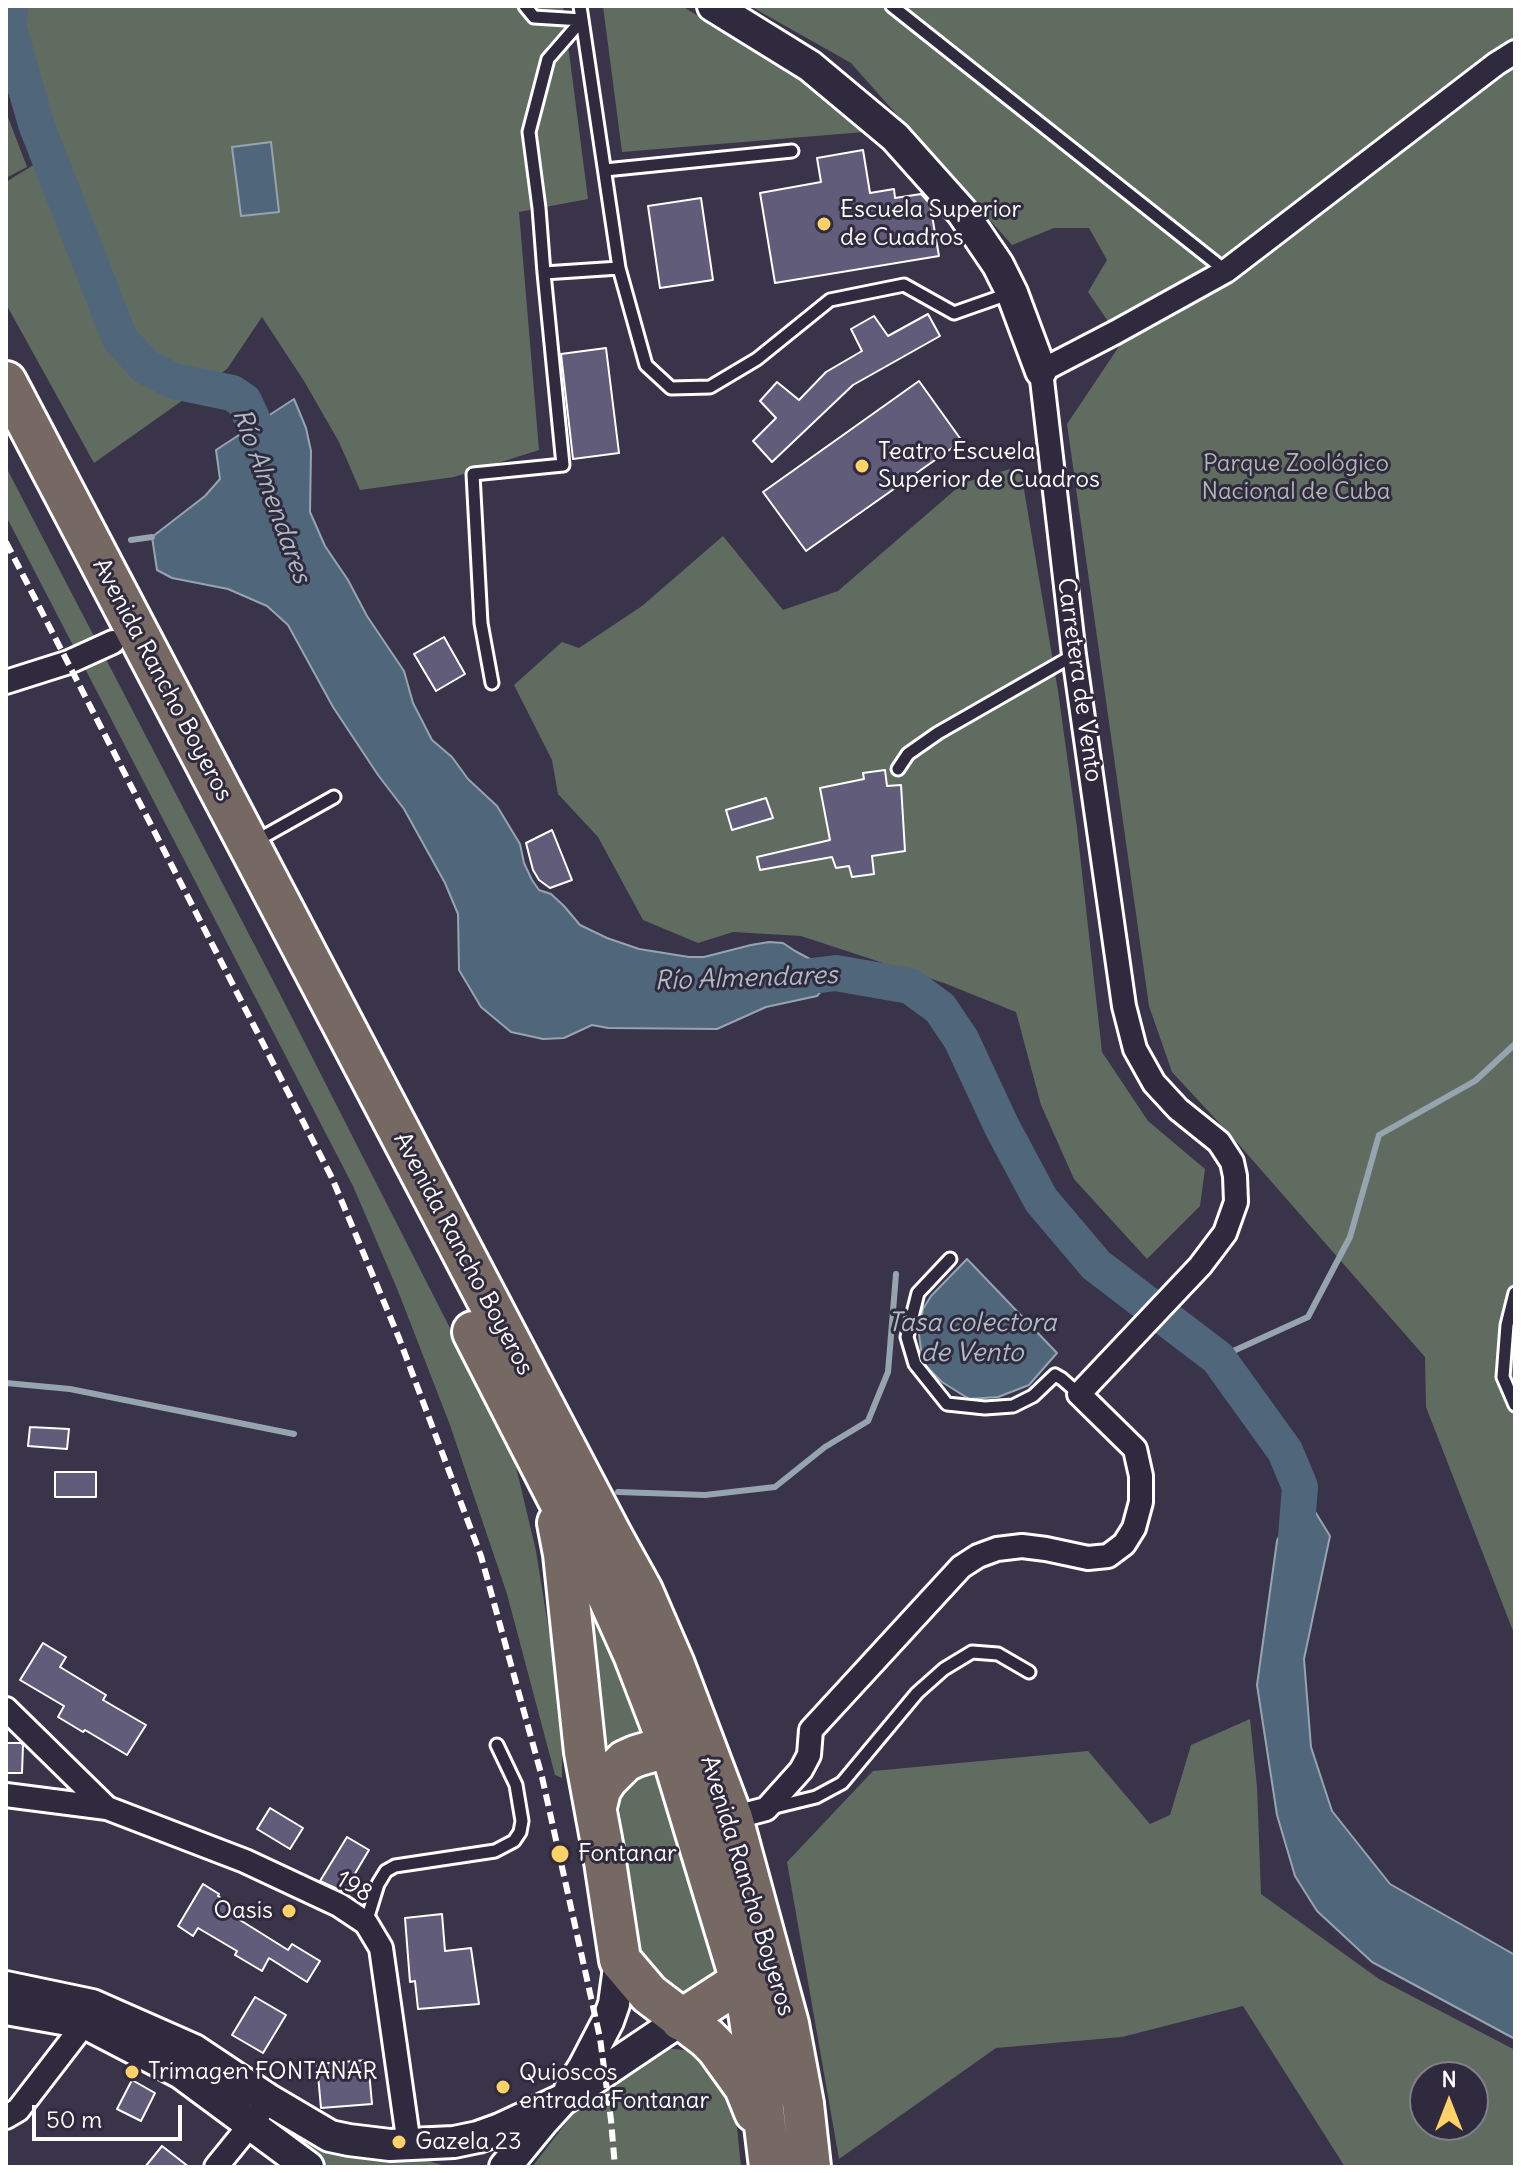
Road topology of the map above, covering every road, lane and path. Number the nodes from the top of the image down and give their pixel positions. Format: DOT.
graph roads {
  1 [pos="525,6"];
  2 [pos="580,6"];
  3 [pos="713,6"];
  4 [pos="892,6"];
  5 [pos="582,20"];
  6 [pos="1515,52"];
  7 [pos="792,151"];
  8 [pos="605,170"];
  9 [pos="619,268"];
  10 [pos="1226,271"];
  11 [pos="544,273"];
  12 [pos="1012,293"];
  13 [pos="1041,371"];
  14 [pos="6,382"];
  15 [pos="6,429"];
  16 [pos="113,642"];
  17 [pos="1074,655"];
  18 [pos="6,682"];
  19 [pos="492,683"];
  20 [pos="898,769"];
  21 [pos="334,797"];
  22 [pos="249,845"];
  23 [pos="950,1259"];
  24 [pos="1515,1293"];
  25 [pos="1079,1394"];
  26 [pos="1515,1405"];
  27 [pos="532,1448"];
  28 [pos="1029,1672"];
  29 [pos="6,1709"];
  30 [pos="497,1745"];
  31 [pos="671,1750"];
  32 [pos="6,1795"];
  33 [pos="596,1807"];
  34 [pos="741,1807"];
  35 [pos="107,1808"];
  36 [pos="366,1923"];
  37 [pos="765,1937"];
  38 [pos="620,1960"];
  39 [pos="741,1981"];
  40 [pos="6,1987"];
  41 [pos="6,2009"];
  42 [pos="88,2014"];
  43 [pos="681,2020"];
  44 [pos="562,2100"];
  45 [pos="260,2112"];
  46 [pos="6,2117"];
  47 [pos="420,2144"];
  48 [pos="769,2160"];
  49 [pos="216,2167"];
  50 [pos="308,2167"];
  51 [pos="460,2167"];
  52 [pos="505,2167"];
  53 [pos="810,2167"];
  1 -- 5 [label="lane"];
  2 -- 5 [label="lane"];
  3 -- 12 [label="street, Carretera de Vento"];
  4 -- 10 [label="lane"];
  5 -- 8 [label="lane"];
  5 -- 11 [label="lane"];
  6 -- 10 [label="street"];
  7 -- 8 [label="lane"];
  8 -- 9 [label="lane"];
  9 -- 11 [label="lane"];
  9 -- 12 [label="lane"];
  10 -- 13 [label="street"];
  11 -- 19 [label="lane"];
  12 -- 13 [label="street, Carretera de Vento"];
  13 -- 17 [label="street, Carretera de Vento"];
  14 -- 22 [label="highway, Avenida Rancho Boyeros"];
  15 -- 16 [label="highway, Avenida Rancho Boyeros"];
  16 -- 18 [label="street"];
  16 -- 27 [label="highway, Avenida Rancho Boyeros"];
  17 -- 20 [label="lane"];
  17 -- 25 [label="street, Carretera de Vento"];
  21 -- 22 [label="lane"];
  22 -- 34 [label="highway, Avenida Rancho Boyeros"];
  23 -- 25 [label="lane"];
  24 -- 26 [label="lane"];
  25 -- 34 [label="street"];
  27 -- 31 [label="highway, Avenida Rancho Boyeros"];
  27 -- 33 [label="highway"];
  28 -- 34 [label="lane"];
  29 -- 35 [label="street"];
  30 -- 36 [label="lane"];
  31 -- 33 [label="highway"];
  31 -- 34 [label="highway"];
  31 -- 39 [label="highway, Avenida Rancho Boyeros"];
  32 -- 35 [label="street"];
  33 -- 38 [label="highway"];
  34 -- 37 [label="highway, Avenida Rancho Boyeros"];
  35 -- 36 [label="street, 198"];
  36 -- 47 [label="street, 198"];
  37 -- 39 [label="highway"];
  37 -- 53 [label="highway, Avenida Rancho Boyeros"];
  38 -- 43 [label="highway"];
  38 -- 44 [label="street"];
  39 -- 43 [label="highway"];
  39 -- 48 [label="highway, Avenida Rancho Boyeros"];
  40 -- 42 [label="street"];
  41 -- 42 [label="street"];
  42 -- 45 [label="street"];
  42 -- 46 [label="street"];
  43 -- 44 [label="street"];
  43 -- 48 [label="highway"];
  44 -- 47 [label="street"];
  44 -- 52 [label="street"];
  45 -- 47 [label="street"];
  45 -- 49 [label="street"];
  45 -- 50 [label="street"];
  47 -- 51 [label="street"];
}
